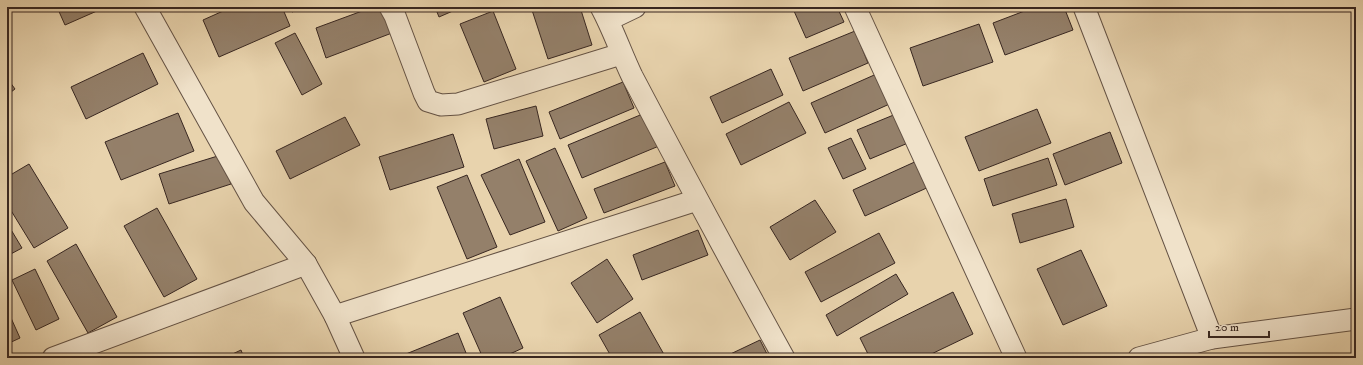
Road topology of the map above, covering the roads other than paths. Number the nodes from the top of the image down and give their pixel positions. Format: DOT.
graph roads {
  1 [pos="144,7"];
  2 [pos="390,7"];
  3 [pos="635,7"];
  4 [pos="854,7"];
  5 [pos="1084,7"];
  6 [pos="604,13"];
  7 [pos="621,54"];
  8 [pos="697,200"];
  9 [pos="306,264"];
  10 [pos="334,316"];
  11 [pos="1356,319"];
  12 [pos="1212,338"];
  13 [pos="53,358"];
  14 [pos="354,358"];
  15 [pos="784,358"];
  16 [pos="1016,358"];
  17 [pos="1139,358"];
  1 -- 9 [label="street"];
  2 -- 7 [label="street"];
  3 -- 6 [label="street"];
  4 -- 16 [label="street"];
  5 -- 12 [label="street"];
  6 -- 7 [label="street"];
  7 -- 8 [label="street"];
  8 -- 10 [label="street"];
  8 -- 15 [label="street"];
  9 -- 10 [label="street"];
  9 -- 13 [label="street"];
  10 -- 14 [label="street"];
  11 -- 12 [label="street"];
  12 -- 17 [label="street"];
}
